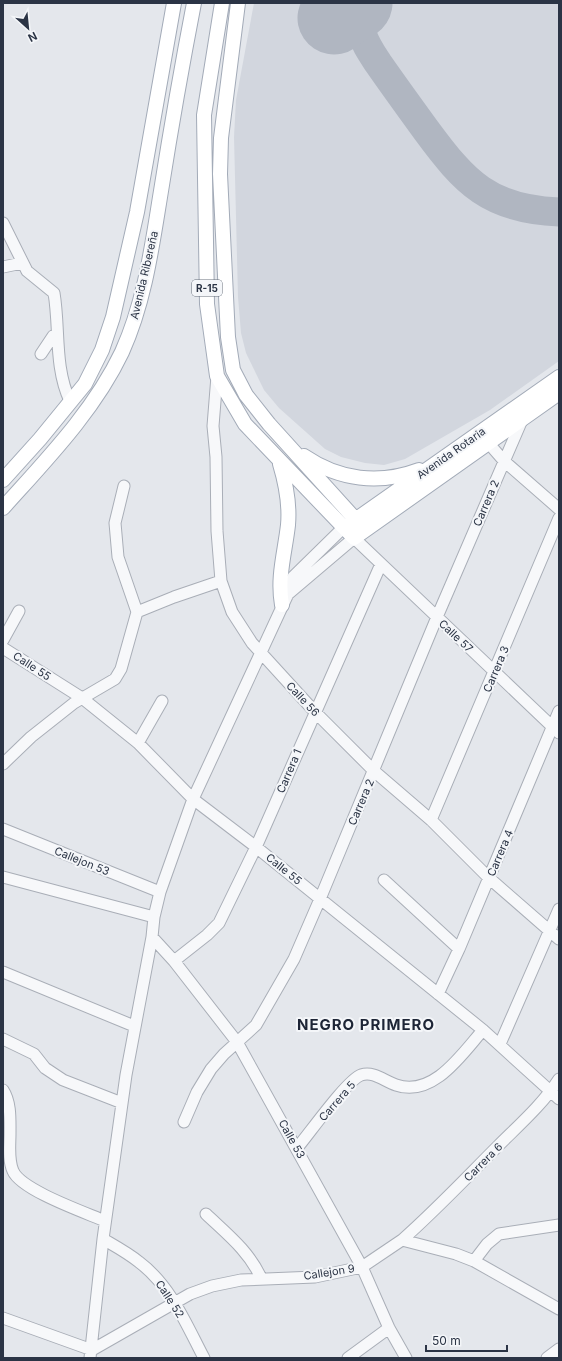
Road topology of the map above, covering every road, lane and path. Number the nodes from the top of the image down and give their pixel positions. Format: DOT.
graph roads {
  1 [pos="174,3"];
  2 [pos="194,3"];
  3 [pos="222,3"];
  4 [pos="238,3"];
  5 [pos="3,223"];
  6 [pos="22,263"];
  7 [pos="3,267"];
  8 [pos="57,334"];
  9 [pos="41,354"];
  10 [pos="217,376"];
  11 [pos="559,377"];
  12 [pos="559,393"];
  13 [pos="70,401"];
  14 [pos="522,420"];
  15 [pos="485,438"];
  16 [pos="286,444"];
  17 [pos="279,459"];
  18 [pos="442,460"];
  19 [pos="504,461"];
  20 [pos="3,480"];
  21 [pos="124,486"];
  22 [pos="3,508"];
  23 [pos="559,509"];
  24 [pos="559,518"];
  25 [pos="356,519"];
  26 [pos="343,528"];
  27 [pos="365,530"];
  28 [pos="354,538"];
  29 [pos="381,564"];
  30 [pos="221,581"];
  31 [pos="285,599"];
  32 [pos="19,611"];
  33 [pos="137,612"];
  34 [pos="437,617"];
  35 [pos="3,640"];
  36 [pos="3,648"];
  37 [pos="260,653"];
  38 [pos="495,672"];
  39 [pos="82,698"];
  40 [pos="162,701"];
  41 [pos="559,711"];
  42 [pos="315,712"];
  43 [pos="556,730"];
  44 [pos="138,743"];
  45 [pos="3,764"];
  46 [pos="374,771"];
  47 [pos="193,799"];
  48 [pos="431,820"];
  49 [pos="3,829"];
  50 [pos="256,847"];
  51 [pos="3,877"];
  52 [pos="489,878"];
  53 [pos="384,880"];
  54 [pos="160,892"];
  55 [pos="320,900"];
  56 [pos="559,909"];
  57 [pos="154,917"];
  58 [pos="550,931"];
  59 [pos="152,937"];
  60 [pos="559,939"];
  61 [pos="459,949"];
  62 [pos="174,961"];
  63 [pos="3,972"];
  64 [pos="438,994"];
  65 [pos="134,1026"];
  66 [pos="483,1030"];
  67 [pos="3,1039"];
  68 [pos="237,1042"];
  69 [pos="500,1044"];
  70 [pos="559,1079"];
  71 [pos="3,1090"];
  72 [pos="555,1095"];
  73 [pos="122,1103"];
  74 [pos="184,1122"];
  75 [pos="297,1148"];
  76 [pos="206,1214"];
  77 [pos="105,1221"];
  78 [pos="559,1225"];
  79 [pos="103,1239"];
  80 [pos="402,1240"];
  81 [pos="474,1261"];
  82 [pos="362,1267"];
  83 [pos="261,1278"];
  84 [pos="174,1302"];
  85 [pos="559,1309"];
  86 [pos="3,1318"];
  87 [pos="389,1328"];
  88 [pos="559,1349"];
  89 [pos="91,1354"];
  90 [pos="204,1358"];
  91 [pos="348,1358"];
  92 [pos="406,1358"];
  93 [pos="547,1358"];
  1 -- 13 [label="main road, Avenida Ribereña"];
  2 -- 22 [label="main road, Avenida Ribereña"];
  3 -- 10 [label="main road, R-15"];
  4 -- 16 [label="main road, R-15"];
  5 -- 6 [label="street"];
  6 -- 7 [label="street"];
  6 -- 8 [label="street"];
  8 -- 9 [label="street"];
  8 -- 13 [label="street"];
  10 -- 17 [label="main road, R-15"];
  10 -- 30 [label="street, Calle 56"];
  11 -- 15 [label="main road, Avenida Rotaria"];
  12 -- 14 [label="main road, Avenida Rotaria"];
  13 -- 20 [label="main road, Avenida Ribereña"];
  14 -- 15 [label="main road, Avenida Rotaria"];
  14 -- 19 [label="street, Carrera 2"];
  15 -- 18 [label="main road, Avenida Rotaria"];
  15 -- 19 [label="street"];
  15 -- 27 [label="main road, Avenida Rotaria"];
  16 -- 18 [label="main road"];
  16 -- 25 [label="main road, R-15"];
  17 -- 26 [label="main road, R-15"];
  17 -- 31 [label="main road"];
  18 -- 25 [label="main road, Avenida Rotaria"];
  19 -- 23 [label="street"];
  19 -- 34 [label="street, Carrera 2"];
  21 -- 33 [label="street"];
  24 -- 38 [label="street, Carrera 3"];
  25 -- 26 [label="main road, Avenida Rotaria"];
  25 -- 27 [label="main road, R-15"];
  26 -- 28 [label="main road, R-15"];
  26 -- 31 [label="street"];
  27 -- 28 [label="main road, Avenida Rotaria"];
  28 -- 29 [label="street, Calle 57"];
  28 -- 31 [label="street"];
  29 -- 34 [label="street, Calle 57"];
  29 -- 42 [label="street, Carrera 1"];
  30 -- 33 [label="street"];
  30 -- 37 [label="street, Calle 56"];
  31 -- 37 [label="street"];
  32 -- 35 [label="street"];
  33 -- 39 [label="street"];
  34 -- 38 [label="street, Calle 57"];
  34 -- 46 [label="street, Carrera 2"];
  36 -- 39 [label="street, Calle 55"];
  37 -- 42 [label="street, Calle 56"];
  37 -- 47 [label="street"];
  38 -- 43 [label="street, Calle 57"];
  38 -- 48 [label="street, Carrera 3"];
  39 -- 44 [label="street, Calle 55"];
  39 -- 45 [label="street"];
  40 -- 44 [label="street"];
  41 -- 43 [label="street, Carrera 4"];
  42 -- 46 [label="street, Calle 56"];
  42 -- 50 [label="street, Carrera 1"];
  43 -- 52 [label="street, Carrera 4"];
  44 -- 47 [label="street, Calle 55"];
  46 -- 48 [label="street, Calle 56"];
  46 -- 55 [label="street, Carrera 2"];
  47 -- 50 [label="street, Calle 55"];
  47 -- 54 [label="street"];
  48 -- 52 [label="street, Calle 56"];
  49 -- 54 [label="street, Callejon 53"];
  50 -- 55 [label="street, Calle 55"];
  50 -- 62 [label="street, Carrera 1"];
  51 -- 57 [label="street"];
  52 -- 58 [label="street, Calle 56"];
  52 -- 61 [label="street, Carrera 4"];
  53 -- 61 [label="street"];
  54 -- 57 [label="street"];
  55 -- 64 [label="street, Calle 55"];
  55 -- 68 [label="street, Carrera 2"];
  56 -- 58 [label="street"];
  57 -- 59 [label="street"];
  58 -- 60 [label="street, Calle 56"];
  58 -- 69 [label="street"];
  59 -- 62 [label="street, Calle 53"];
  59 -- 65 [label="street"];
  61 -- 64 [label="street, Carrera 4"];
  62 -- 68 [label="street, Calle 53"];
  63 -- 65 [label="street"];
  64 -- 66 [label="street, Calle 55"];
  65 -- 73 [label="street"];
  66 -- 69 [label="street, Calle 55"];
  66 -- 75 [label="street, Carrera 5"];
  67 -- 73 [label="street"];
  68 -- 74 [label="street, Carrera 2"];
  68 -- 75 [label="street, Calle 53"];
  69 -- 72 [label="street, Calle 55"];
  70 -- 72 [label="street, Carrera 6"];
  71 -- 77 [label="street"];
  72 -- 80 [label="street, Carrera 6"];
  73 -- 77 [label="street"];
  75 -- 82 [label="street, Calle 53"];
  76 -- 83 [label="street"];
  77 -- 79 [label="street"];
  78 -- 81 [label="street"];
  79 -- 84 [label="street, Calle 52"];
  79 -- 89 [label="street"];
  80 -- 81 [label="street"];
  80 -- 82 [label="street, Callejon 9"];
  81 -- 85 [label="street"];
  82 -- 83 [label="street, Callejon 9"];
  82 -- 87 [label="street, Calle 53"];
  83 -- 84 [label="street, Callejon 9"];
  84 -- 89 [label="street, Callejon 9"];
  84 -- 90 [label="street, Calle 52"];
  86 -- 89 [label="street"];
  87 -- 91 [label="street"];
  87 -- 92 [label="street, Calle 53"];
  88 -- 93 [label="street"];
}
